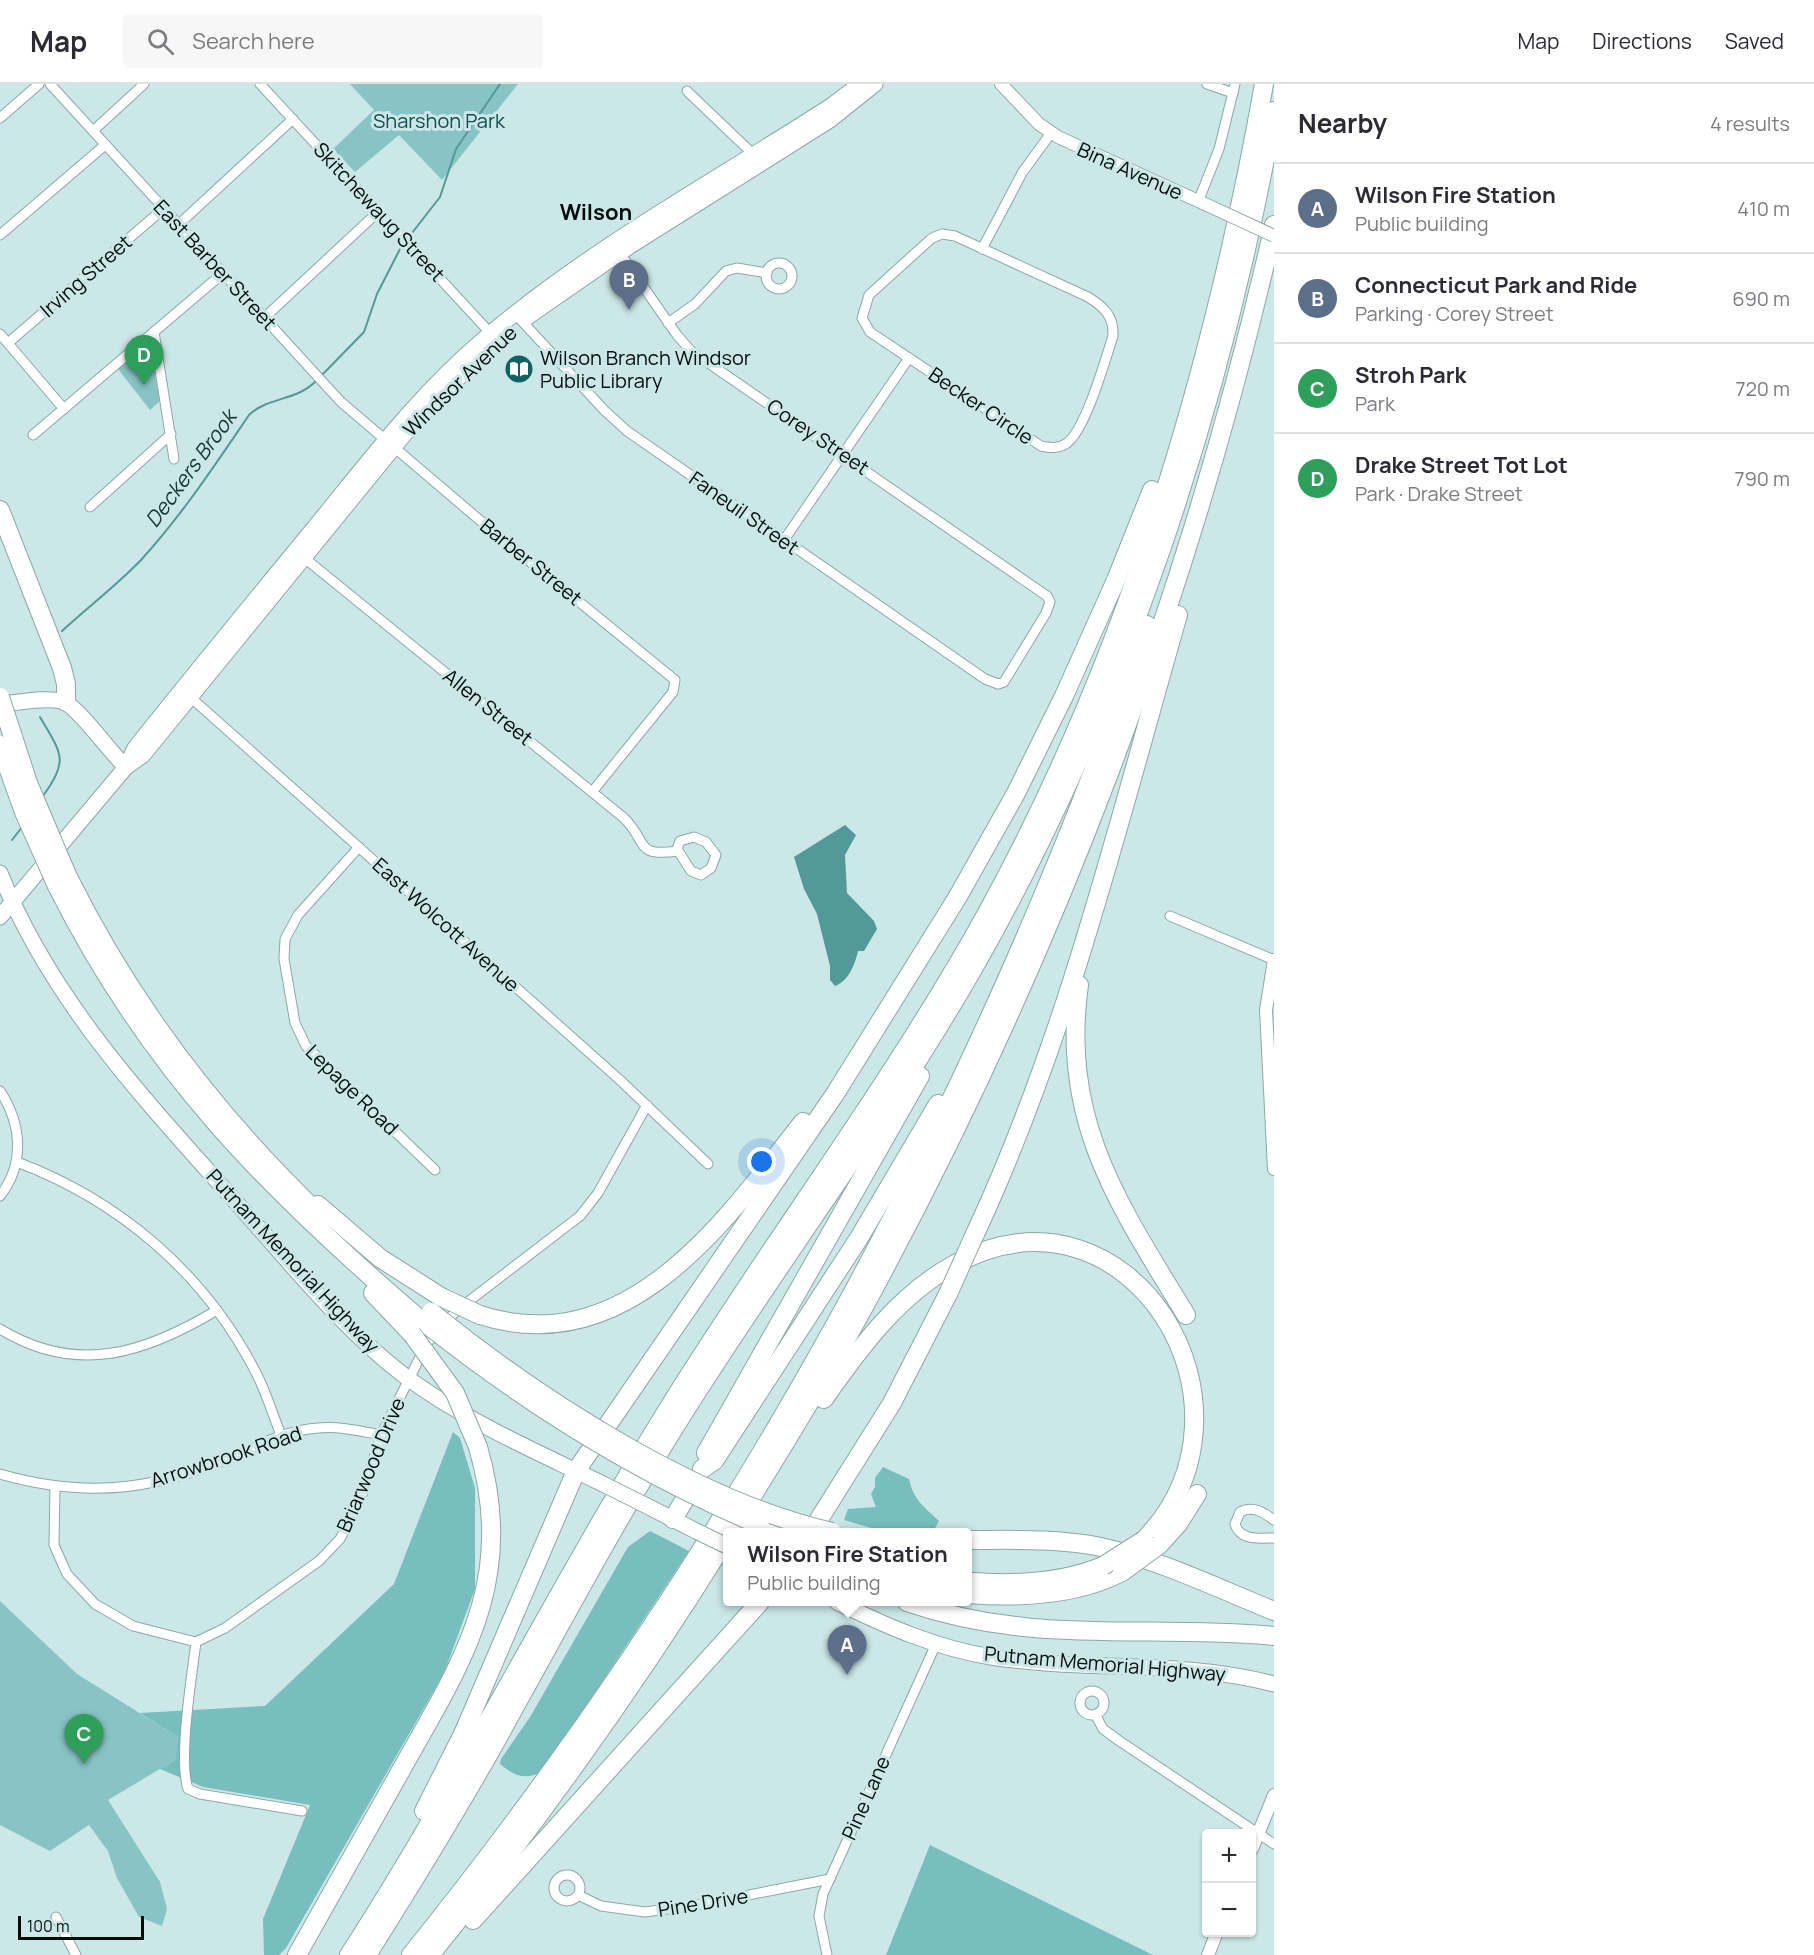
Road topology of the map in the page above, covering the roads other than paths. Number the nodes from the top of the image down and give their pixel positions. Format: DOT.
graph roads {
  1 [pos="39,84"];
  2 [pos="51,84"];
  3 [pos="144,84"];
  4 [pos="260,84"];
  5 [pos="860,84"];
  6 [pos="875,84"];
  7 [pos="1001,84"];
  8 [pos="1207,84"];
  9 [pos="1264,84"];
  10 [pos="1234,88"];
  11 [pos="687,91"];
  12 [pos="1274,111"];
  13 [pos="0,118"];
  14 [pos="293,119"];
  15 [pos="93,131"];
  16 [pos="1051,133"];
  17 [pos="796,135"];
  18 [pos="105,145"];
  19 [pos="1274,154"];
  20 [pos="754,155"];
  21 [pos="1198,202"];
  22 [pos="163,209"];
  23 [pos="378,212"];
  24 [pos="178,225"];
  25 [pos="1274,225"];
  26 [pos="0,235"];
  27 [pos="1274,236"];
  28 [pos="617,248"];
  29 [pos="982,249"];
  30 [pos="767,273"];
  31 [pos="222,274"];
  32 [pos="518,317"];
  33 [pos="263,318"];
  34 [pos="668,323"];
  35 [pos="154,332"];
  36 [pos="0,334"];
  37 [pos="494,337"];
  38 [pos="8,343"];
  39 [pos="909,358"];
  40 [pos="1192,400"];
  41 [pos="64,409"];
  42 [pos="171,434"];
  43 [pos="33,435"];
  44 [pos="390,443"];
  45 [pos="843,455"];
  46 [pos="174,459"];
  47 [pos="90,507"];
  48 [pos="0,510"];
  49 [pos="1192,531"];
  50 [pos="784,540"];
  51 [pos="300,554"];
  52 [pos="998,684"];
  53 [pos="186,693"];
  54 [pos="0,697"];
  55 [pos="66,702"];
  56 [pos="0,704"];
  57 [pos="0,744"];
  58 [pos="126,767"];
  59 [pos="592,792"];
  60 [pos="359,847"];
  61 [pos="678,850"];
  62 [pos="0,873"];
  63 [pos="1054,873"];
  64 [pos="62,881"];
  65 [pos="12,903"];
  66 [pos="1092,915"];
  67 [pos="1170,916"];
  68 [pos="0,917"];
  69 [pos="994,930"];
  70 [pos="1274,960"];
  71 [pos="898,993"];
  72 [pos="0,1091"];
  73 [pos="647,1105"];
  74 [pos="17,1162"];
  75 [pos="708,1164"];
  76 [pos="1274,1169"];
  77 [pos="435,1170"];
  78 [pos="280,1184"];
  79 [pos="0,1196"];
  80 [pos="218,1310"];
  81 [pos="427,1316"];
  82 [pos="1193,1328"];
  83 [pos="0,1329"];
  84 [pos="408,1378"];
  85 [pos="281,1435"];
  86 [pos="381,1435"];
  87 [pos="781,1450"];
  88 [pos="702,1469"];
  89 [pos="576,1471"];
  90 [pos="0,1474"];
  91 [pos="1204,1477"];
  92 [pos="55,1486"];
  93 [pos="673,1519"];
  94 [pos="1274,1520"];
  95 [pos="771,1527"];
  96 [pos="733,1528"];
  97 [pos="812,1528"];
  98 [pos="1274,1538"];
  99 [pos="972,1540"];
  100 [pos="1151,1542"];
  101 [pos="723,1544"];
  102 [pos="723,1544"];
  103 [pos="972,1581"];
  104 [pos="972,1593"];
  105 [pos="756,1606"];
  106 [pos="845,1606"];
  107 [pos="922,1606"];
  108 [pos="1274,1611"];
  109 [pos="1274,1636"];
  110 [pos="196,1642"];
  111 [pos="936,1644"];
  112 [pos="1274,1683"];
  113 [pos="1095,1714"];
  114 [pos="1274,1796"];
  115 [pos="303,1811"];
  116 [pos="1258,1832"];
  117 [pos="1256,1837"];
  118 [pos="1274,1844"];
  119 [pos="830,1879"];
  120 [pos="578,1895"];
  121 [pos="376,1912"];
  122 [pos="56,1917"];
  123 [pos="1215,1937"];
  124 [pos="76,1955"];
  125 [pos="297,1955"];
  126 [pos="349,1955"];
  127 [pos="367,1955"];
  128 [pos="411,1955"];
  129 [pos="432,1955"];
  130 [pos="827,1955"];
  131 [pos="1208,1955"];
  1 -- 13 [label="street"];
  2 -- 15 [label="street, East Barber Street"];
  3 -- 15 [label="street"];
  4 -- 14 [label="street, Skitchewaug Street"];
  5 -- 17 [label="main road, Windsor Avenue"];
  6 -- 17 [label="main road, Windsor Avenue"];
  7 -- 16 [label="street, Bina Avenue"];
  8 -- 10 [label="street"];
  9 -- 40 [label="highway"];
  10 -- 21 [label="street"];
  11 -- 20 [label="street"];
  12 -- 69 [label="highway"];
  14 -- 23 [label="street, Skitchewaug Street"];
  14 -- 24 [label="street"];
  15 -- 18 [label="street, East Barber Street"];
  16 -- 21 [label="street, Bina Avenue"];
  16 -- 29 [label="street"];
  17 -- 20 [label="main road, Windsor Avenue"];
  17 -- 28 [label="main road, Windsor Avenue"];
  18 -- 22 [label="street, East Barber Street"];
  18 -- 26 [label="street"];
  19 -- 63 [label="highway"];
  20 -- 28 [label="main road, Windsor Avenue"];
  21 -- 27 [label="street, Bina Avenue, bridge"];
  22 -- 24 [label="street, East Barber Street"];
  22 -- 38 [label="street, Irving Street"];
  23 -- 33 [label="street"];
  23 -- 37 [label="street, Skitchewaug Street"];
  24 -- 31 [label="street, East Barber Street"];
  25 -- 49 [label="highway"];
  28 -- 32 [label="main road, Windsor Avenue"];
  28 -- 34 [label="street, Corey Street"];
  29 -- 39 [label="street, Becker Circle"];
  29 -- 39 [label="street, Becker Circle"];
  30 -- 34 [label="street"];
  31 -- 33 [label="street, East Barber Street"];
  31 -- 35 [label="street"];
  32 -- 37 [label="main road, Windsor Avenue"];
  32 -- 50 [label="street, Faneuil Street"];
  33 -- 44 [label="street, East Barber Street"];
  34 -- 45 [label="street, Corey Street"];
  35 -- 41 [label="street"];
  35 -- 42 [label="street"];
  36 -- 38 [label="street"];
  37 -- 44 [label="main road, Windsor Avenue"];
  38 -- 41 [label="street"];
  39 -- 45 [label="street"];
  40 -- 71 [label="highway"];
  40 -- 121 [label="highway"];
  41 -- 43 [label="street"];
  42 -- 46 [label="street"];
  42 -- 47 [label="street"];
  44 -- 51 [label="main road, Windsor Avenue"];
  44 -- 59 [label="street, Barber Street"];
  45 -- 50 [label="street"];
  45 -- 52 [label="street, Corey Street"];
  48 -- 55 [label="highway"];
  49 -- 66 [label="highway"];
  49 -- 87 [label="highway"];
  50 -- 52 [label="street, Faneuil Street"];
  51 -- 53 [label="main road, Windsor Avenue"];
  51 -- 59 [label="street, Allen Street"];
  53 -- 58 [label="main road, Windsor Avenue"];
  53 -- 60 [label="street, East Wolcott Avenue"];
  54 -- 64 [label="highway, bridge"];
  55 -- 56 [label="main road"];
  55 -- 58 [label="main road"];
  57 -- 64 [label="highway, bridge"];
  58 -- 65 [label="main road, Windsor Avenue"];
  59 -- 61 [label="street, Allen Street"];
  60 -- 73 [label="street, East Wolcott Avenue"];
  60 -- 77 [label="street, Lepage Road"];
  61 -- 61 [label="street"];
  62 -- 65 [label="main road, Putnam Memorial Highway"];
  63 -- 88 [label="highway"];
  63 -- 128 [label="highway"];
  64 -- 78 [label="highway"];
  65 -- 68 [label="main road, Windsor Avenue"];
  65 -- 84 [label="main road, Putnam Memorial Highway"];
  66 -- 82 [label="highway"];
  66 -- 97 [label="highway, bridge"];
  67 -- 70 [label="street"];
  69 -- 88 [label="highway"];
  69 -- 127 [label="highway"];
  70 -- 76 [label="street"];
  71 -- 81 [label="highway, bridge"];
  71 -- 89 [label="highway"];
  72 -- 74 [label="street"];
  73 -- 75 [label="street, East Wolcott Avenue"];
  73 -- 84 [label="street, Briarwood Drive"];
  74 -- 79 [label="street"];
  74 -- 80 [label="street"];
  78 -- 81 [label="highway"];
  78 -- 81 [label="highway"];
  80 -- 83 [label="street"];
  80 -- 85 [label="street"];
  81 -- 95 [label="highway, bridge"];
  81 -- 125 [label="highway, bridge"];
  84 -- 86 [label="street, Briarwood Drive"];
  84 -- 89 [label="main road, Putnam Memorial Highway"];
  85 -- 86 [label="street, Arrowbrook Road"];
  85 -- 92 [label="street, Arrowbrook Road"];
  86 -- 110 [label="street, Briarwood Drive"];
  87 -- 96 [label="highway"];
  87 -- 100 [label="highway"];
  88 -- 93 [label="highway"];
  89 -- 93 [label="main road, Putnam Memorial Highway, bridge"];
  89 -- 121 [label="highway"];
  90 -- 92 [label="street, Arrowbrook Road"];
  91 -- 100 [label="highway"];
  92 -- 110 [label="street"];
  93 -- 101 [label="main road, Putnam Memorial Highway, bridge"];
  94 -- 98 [label="street"];
  99 -- 108 [label="highway"];
  100 -- 103 [label="highway, bridge"];
  100 -- 104 [label="highway, bridge"];
  102 -- 129 [label="highway"];
  105 -- 129 [label="highway"];
  106 -- 111 [label="main road, Putnam Memorial Highway"];
  107 -- 109 [label="highway"];
  110 -- 115 [label="street"];
  111 -- 112 [label="main road, Putnam Memorial Highway"];
  111 -- 119 [label="street, Pine Lane"];
  113 -- 116 [label="street"];
  114 -- 116 [label="street"];
  116 -- 117 [label="street"];
  116 -- 118 [label="street"];
  119 -- 120 [label="street, Pine Drive"];
  119 -- 130 [label="street, Pine Lane"];
  121 -- 126 [label="highway"];
  122 -- 124 [label="street"];
  123 -- 131 [label="street"];
}
